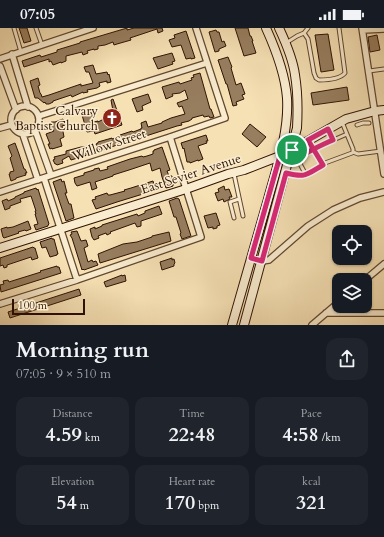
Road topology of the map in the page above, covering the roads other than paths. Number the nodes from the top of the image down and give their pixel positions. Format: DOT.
graph roads {
  1 [pos="14,28"];
  2 [pos="36,28"];
  3 [pos="93,28"];
  4 [pos="196,28"];
  5 [pos="266,28"];
  6 [pos="279,28"];
  7 [pos="308,28"];
  8 [pos="339,28"];
  9 [pos="362,29"];
  10 [pos="384,29"];
  11 [pos="304,33"];
  12 [pos="286,43"];
  13 [pos="42,45"];
  14 [pos="274,46"];
  15 [pos="21,52"];
  16 [pos="12,54"];
  17 [pos="0,59"];
  18 [pos="207,63"];
  19 [pos="0,66"];
  20 [pos="384,69"];
  21 [pos="369,71"];
  22 [pos="28,106"];
  23 [pos="16,110"];
  24 [pos="384,110"];
  25 [pos="375,111"];
  26 [pos="361,114"];
  27 [pos="39,116"];
  28 [pos="286,121"];
  29 [pos="342,121"];
  30 [pos="364,123"];
  31 [pos="369,123"];
  32 [pos="11,125"];
  33 [pos="357,125"];
  34 [pos="0,128"];
  35 [pos="328,129"];
  36 [pos="35,130"];
  37 [pos="347,134"];
  38 [pos="23,135"];
  39 [pos="317,136"];
  40 [pos="170,137"];
  41 [pos="308,140"];
  42 [pos="333,140"];
  43 [pos="322,145"];
  44 [pos="296,148"];
  45 [pos="314,149"];
  46 [pos="382,151"];
  47 [pos="353,152"];
  48 [pos="304,154"];
  49 [pos="280,156"];
  50 [pos="289,161"];
  51 [pos="299,162"];
  52 [pos="323,165"];
  53 [pos="233,173"];
  54 [pos="384,174"];
  55 [pos="51,175"];
  56 [pos="306,175"];
  57 [pos="285,176"];
  58 [pos="41,179"];
  59 [pos="186,189"];
  60 [pos="0,192"];
  61 [pos="384,192"];
  62 [pos="239,199"];
  63 [pos="243,216"];
  64 [pos="234,218"];
  65 [pos="60,228"];
  66 [pos="0,248"];
  67 [pos="251,258"];
  68 [pos="262,261"];
  69 [pos="384,264"];
  70 [pos="372,274"];
  71 [pos="77,280"];
  72 [pos="0,304"];
  73 [pos="332,308"];
  74 [pos="326,313"];
  75 [pos="384,313"];
  76 [pos="232,325"];
  77 [pos="244,325"];
  78 [pos="312,325"];
  1 -- 15 [label="lane"];
  2 -- 13 [label="lane"];
  3 -- 13 [label="street"];
  4 -- 18 [label="street"];
  5 -- 14 [label="main road"];
  6 -- 12 [label="main road"];
  7 -- 11 [label="lane"];
  8 -- 11 [label="lane"];
  9 -- 10 [label="street"];
  9 -- 21 [label="street"];
  11 -- 12 [label="lane"];
  12 -- 14 [label="main road"];
  12 -- 44 [label="main road"];
  13 -- 15 [label="street"];
  14 -- 28 [label="main road"];
  15 -- 16 [label="street"];
  16 -- 17 [label="street"];
  16 -- 22 [label="street"];
  18 -- 27 [label="street"];
  18 -- 40 [label="street, Willow Street"];
  19 -- 23 [label="street"];
  20 -- 21 [label="lane"];
  21 -- 25 [label="street"];
  22 -- 23 [label="street"];
  22 -- 27 [label="street"];
  23 -- 32 [label="street"];
  24 -- 25 [label="main road, East Sevier Avenue"];
  25 -- 26 [label="main road, East Sevier Avenue"];
  25 -- 46 [label="street"];
  26 -- 29 [label="main road, East Sevier Avenue"];
  26 -- 30 [label="lane"];
  27 -- 36 [label="street"];
  28 -- 44 [label="main road"];
  28 -- 49 [label="main road"];
  29 -- 35 [label="main road, East Sevier Avenue"];
  29 -- 37 [label="lane"];
  30 -- 31 [label="lane"];
  30 -- 33 [label="lane"];
  32 -- 34 [label="street"];
  32 -- 38 [label="street"];
  35 -- 39 [label="main road, East Sevier Avenue"];
  35 -- 42 [label="lane"];
  36 -- 38 [label="street"];
  36 -- 55 [label="street"];
  37 -- 42 [label="lane"];
  37 -- 47 [label="lane"];
  38 -- 58 [label="street"];
  39 -- 41 [label="main road, East Sevier Avenue"];
  39 -- 43 [label="lane"];
  40 -- 55 [label="street, Willow Street"];
  40 -- 59 [label="street"];
  41 -- 44 [label="main road, East Sevier Avenue"];
  41 -- 45 [label="lane"];
  42 -- 43 [label="lane"];
  43 -- 45 [label="lane"];
  44 -- 48 [label="lane"];
  44 -- 49 [label="main road, East Sevier Avenue"];
  44 -- 50 [label="main road"];
  45 -- 48 [label="lane"];
  45 -- 52 [label="lane"];
  46 -- 47 [label="lane"];
  46 -- 54 [label="street"];
  47 -- 52 [label="lane"];
  48 -- 51 [label="lane"];
  49 -- 53 [label="main road, East Sevier Avenue"];
  49 -- 57 [label="main road"];
  49 -- 67 [label="main road"];
  50 -- 51 [label="lane"];
  50 -- 57 [label="main road"];
  51 -- 56 [label="lane"];
  52 -- 56 [label="lane"];
  53 -- 59 [label="main road, East Sevier Avenue"];
  53 -- 62 [label="lane"];
  55 -- 58 [label="street, Willow Street"];
  56 -- 57 [label="lane"];
  57 -- 68 [label="main road"];
  58 -- 60 [label="street, Willow Street"];
  58 -- 65 [label="street"];
  59 -- 65 [label="main road, East Sevier Avenue"];
  59 -- 71 [label="street"];
  61 -- 68 [label="street"];
  62 -- 63 [label="lane"];
  62 -- 64 [label="lane"];
  65 -- 66 [label="main road, East Sevier Avenue"];
  65 -- 71 [label="street"];
  67 -- 68 [label="main road"];
  67 -- 76 [label="main road"];
  68 -- 77 [label="main road"];
  69 -- 70 [label="street"];
  71 -- 72 [label="street"];
  73 -- 74 [label="street"];
  74 -- 75 [label="street"];
  74 -- 78 [label="street"];
}
